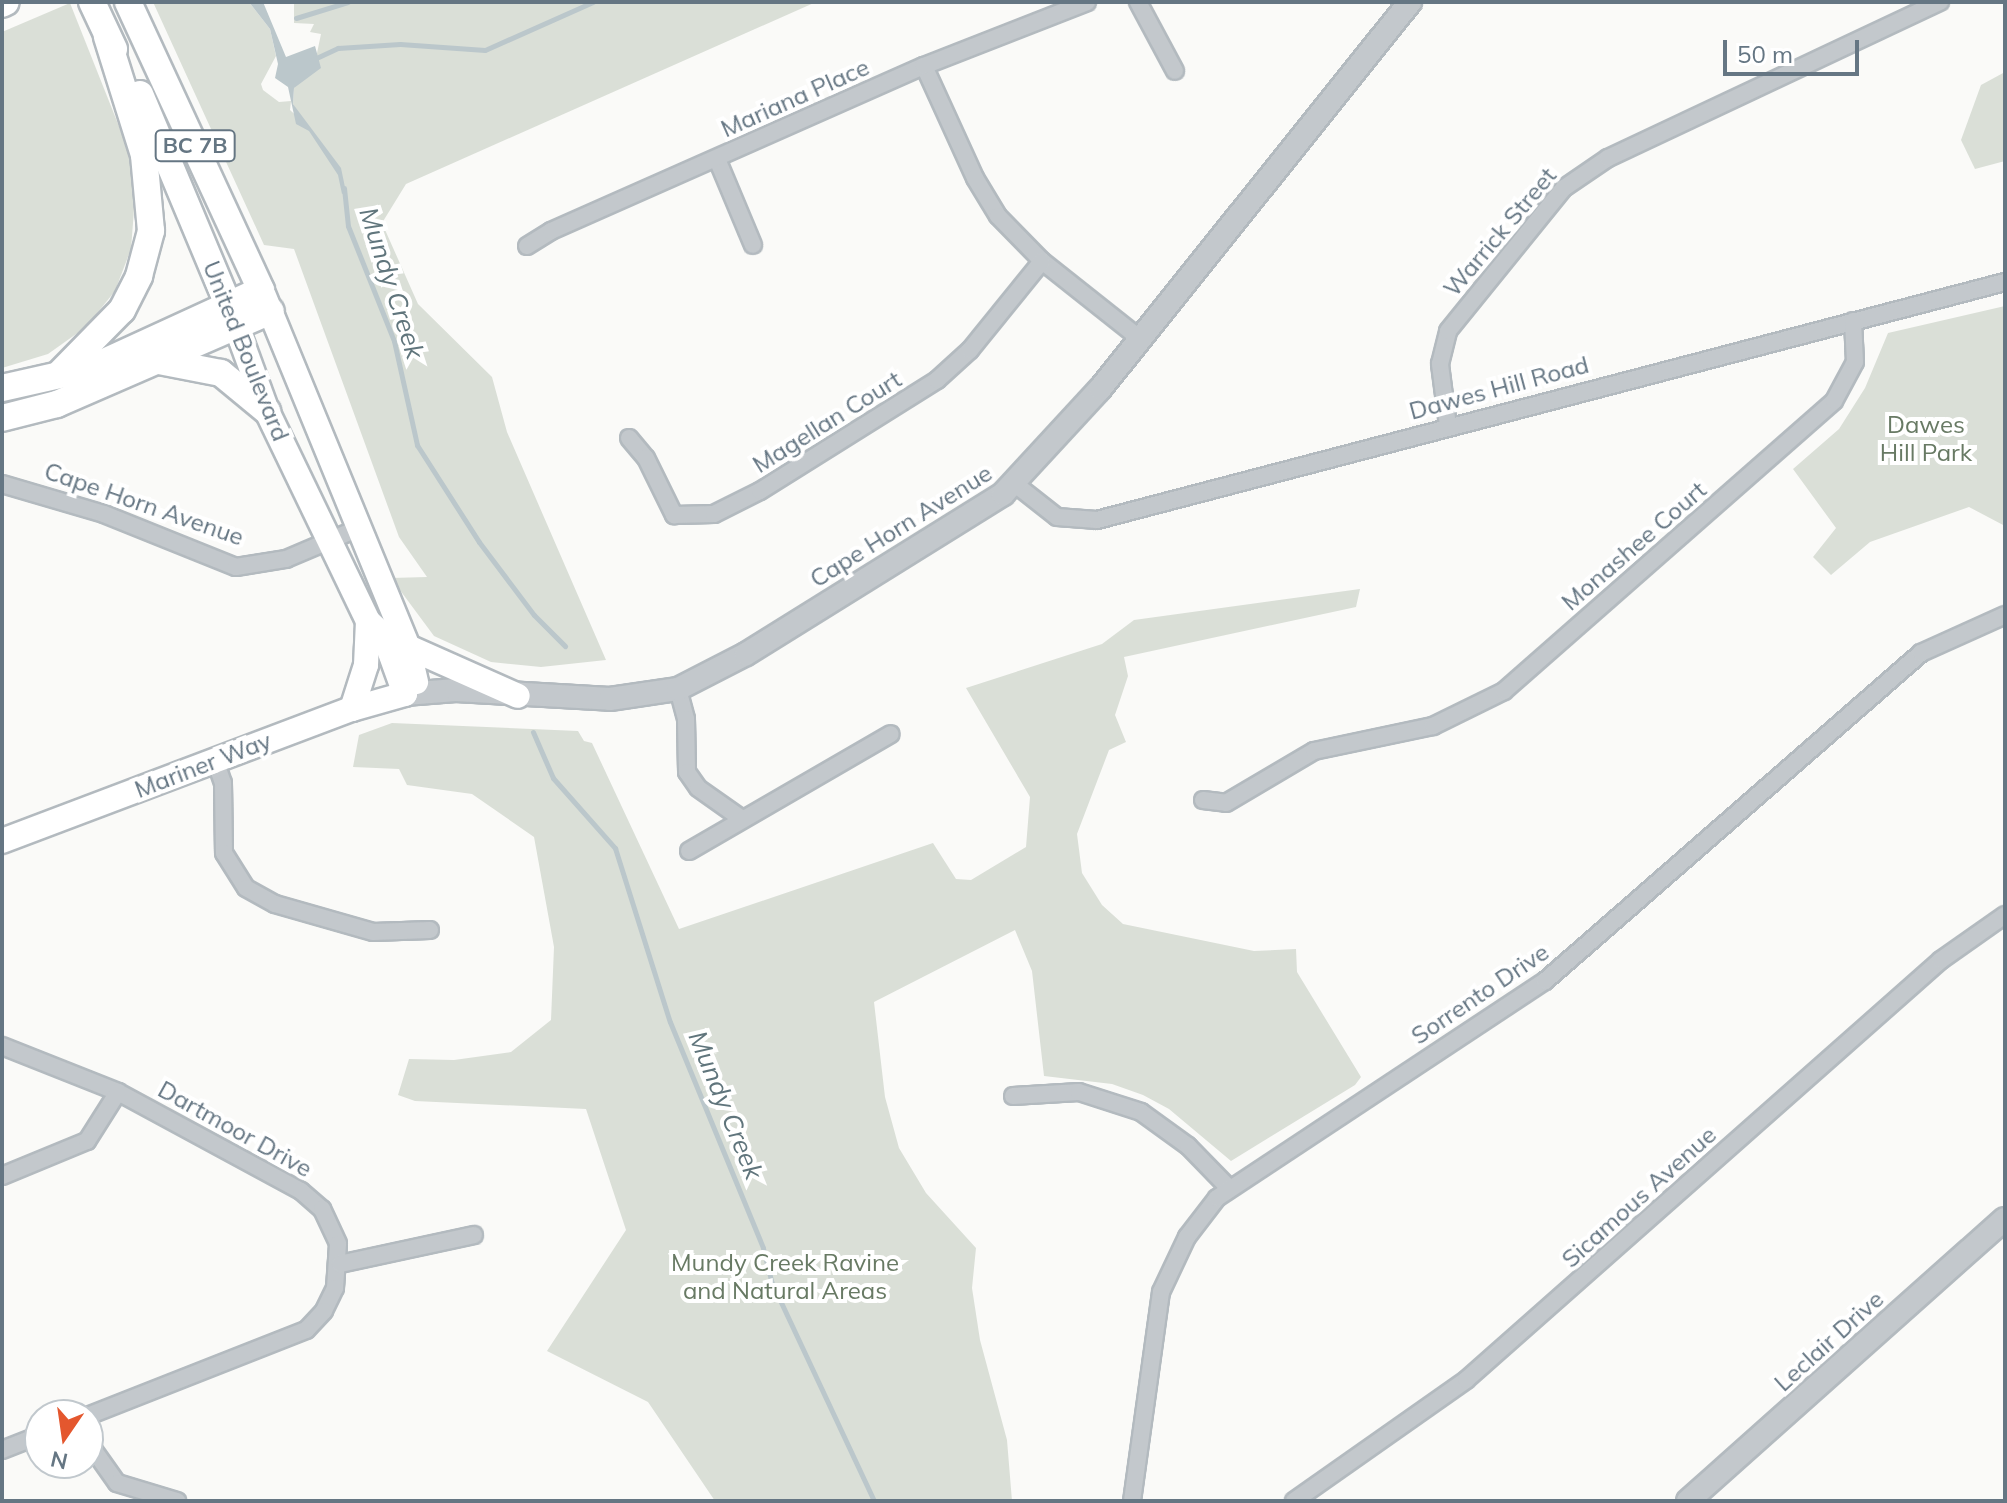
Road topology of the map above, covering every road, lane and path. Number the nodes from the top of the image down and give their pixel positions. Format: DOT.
graph roads {
  1 [pos="128,2"];
  2 [pos="1087,2"];
  3 [pos="1138,2"];
  4 [pos="1410,2"];
  5 [pos="1940,2"];
  6 [pos="94,7"];
  7 [pos="107,37"];
  8 [pos="924,66"];
  9 [pos="1175,71"];
  10 [pos="717,159"];
  11 [pos="753,245"];
  12 [pos="527,246"];
  13 [pos="1042,261"];
  14 [pos="2005,282"];
  15 [pos="266,300"];
  16 [pos="232,315"];
  17 [pos="1853,321"];
  18 [pos="1139,338"];
  19 [pos="159,361"];
  20 [pos="61,372"];
  21 [pos="2,388"];
  22 [pos="267,411"];
  23 [pos="2,418"];
  24 [pos="1448,426"];
  25 [pos="629,438"];
  26 [pos="2,484"];
  27 [pos="1015,484"];
  28 [pos="359,528"];
  29 [pos="328,542"];
  30 [pos="2005,615"];
  31 [pos="368,621"];
  32 [pos="408,647"];
  33 [pos="678,689"];
  34 [pos="412,693"];
  35 [pos="518,696"];
  36 [pos="352,709"];
  37 [pos="891,734"];
  38 [pos="215,760"];
  39 [pos="1203,800"];
  40 [pos="742,819"];
  41 [pos="2,841"];
  42 [pos="689,851"];
  43 [pos="2005,915"];
  44 [pos="430,930"];
  45 [pos="2,1046"];
  46 [pos="118,1092"];
  47 [pos="1013,1096"];
  48 [pos="2,1176"];
  49 [pos="1228,1187"];
  50 [pos="2005,1219"];
  51 [pos="474,1235"];
  52 [pos="340,1264"];
  53 [pos="104,1410"];
  54 [pos="24,1441"];
  55 [pos="2,1450"];
  56 [pos="104,1465"];
  57 [pos="177,1501"];
  58 [pos="1132,1501"];
  59 [pos="1294,1501"];
  60 [pos="1688,1501"];
  1 -- 15 [label="main road, United Boulevard / BC 7B"];
  2 -- 8 [label="street, Mariana Place"];
  3 -- 9 [label="street"];
  4 -- 18 [label="street, Cape Horn Avenue"];
  5 -- 24 [label="street, Warrick Street"];
  6 -- 7 [label="main road, United Boulevard / BC 7B"];
  7 -- 16 [label="main road, United Boulevard / BC 7B"];
  7 -- 20 [label="main road"];
  8 -- 10 [label="street, Mariana Place"];
  8 -- 13 [label="street"];
  10 -- 11 [label="street"];
  10 -- 12 [label="street, Mariana Place"];
  13 -- 18 [label="street"];
  13 -- 25 [label="street, Magellan Court"];
  14 -- 17 [label="street, Dawes Hill Road"];
  15 -- 16 [label="main road"];
  15 -- 28 [label="main road, United Boulevard / BC 7B"];
  16 -- 19 [label="main road"];
  16 -- 20 [label="main road"];
  16 -- 22 [label="main road, United Boulevard / BC 7B"];
  17 -- 24 [label="street, Dawes Hill Road"];
  17 -- 39 [label="street, Monashee Court"];
  18 -- 27 [label="street, Cape Horn Avenue"];
  19 -- 22 [label="main road"];
  19 -- 23 [label="main road"];
  20 -- 21 [label="main road"];
  22 -- 29 [label="main road, United Boulevard / BC 7B"];
  24 -- 27 [label="street, Dawes Hill Road"];
  26 -- 29 [label="street, Cape Horn Avenue"];
  27 -- 33 [label="street, Cape Horn Avenue"];
  28 -- 29 [label="street, Cape Horn Avenue"];
  28 -- 32 [label="main road, United Boulevard / BC 7B"];
  29 -- 31 [label="main road, United Boulevard / BC 7B"];
  30 -- 49 [label="street, Sorrento Drive"];
  31 -- 34 [label="main road, United Boulevard / BC 7B"];
  31 -- 36 [label="main road"];
  32 -- 34 [label="main road, United Boulevard / BC 7B"];
  32 -- 35 [label="main road"];
  33 -- 35 [label="street, Cape Horn Avenue"];
  33 -- 40 [label="street"];
  34 -- 35 [label="street, Cape Horn Avenue"];
  34 -- 36 [label="main road, Mariner Way"];
  36 -- 38 [label="main road, Mariner Way"];
  37 -- 40 [label="street"];
  38 -- 41 [label="main road, Mariner Way"];
  38 -- 44 [label="street"];
  40 -- 42 [label="street"];
  43 -- 59 [label="street, Sicamous Avenue"];
  45 -- 46 [label="street, Dartmoor Drive"];
  46 -- 48 [label="street"];
  46 -- 52 [label="street, Dartmoor Drive"];
  47 -- 49 [label="street"];
  49 -- 58 [label="street, Sorrento Drive"];
  50 -- 60 [label="street, Leclair Drive"];
  51 -- 52 [label="street"];
  52 -- 53 [label="street, Dartmoor Drive"];
  54 -- 55 [label="street"];
  56 -- 57 [label="street"];
}
